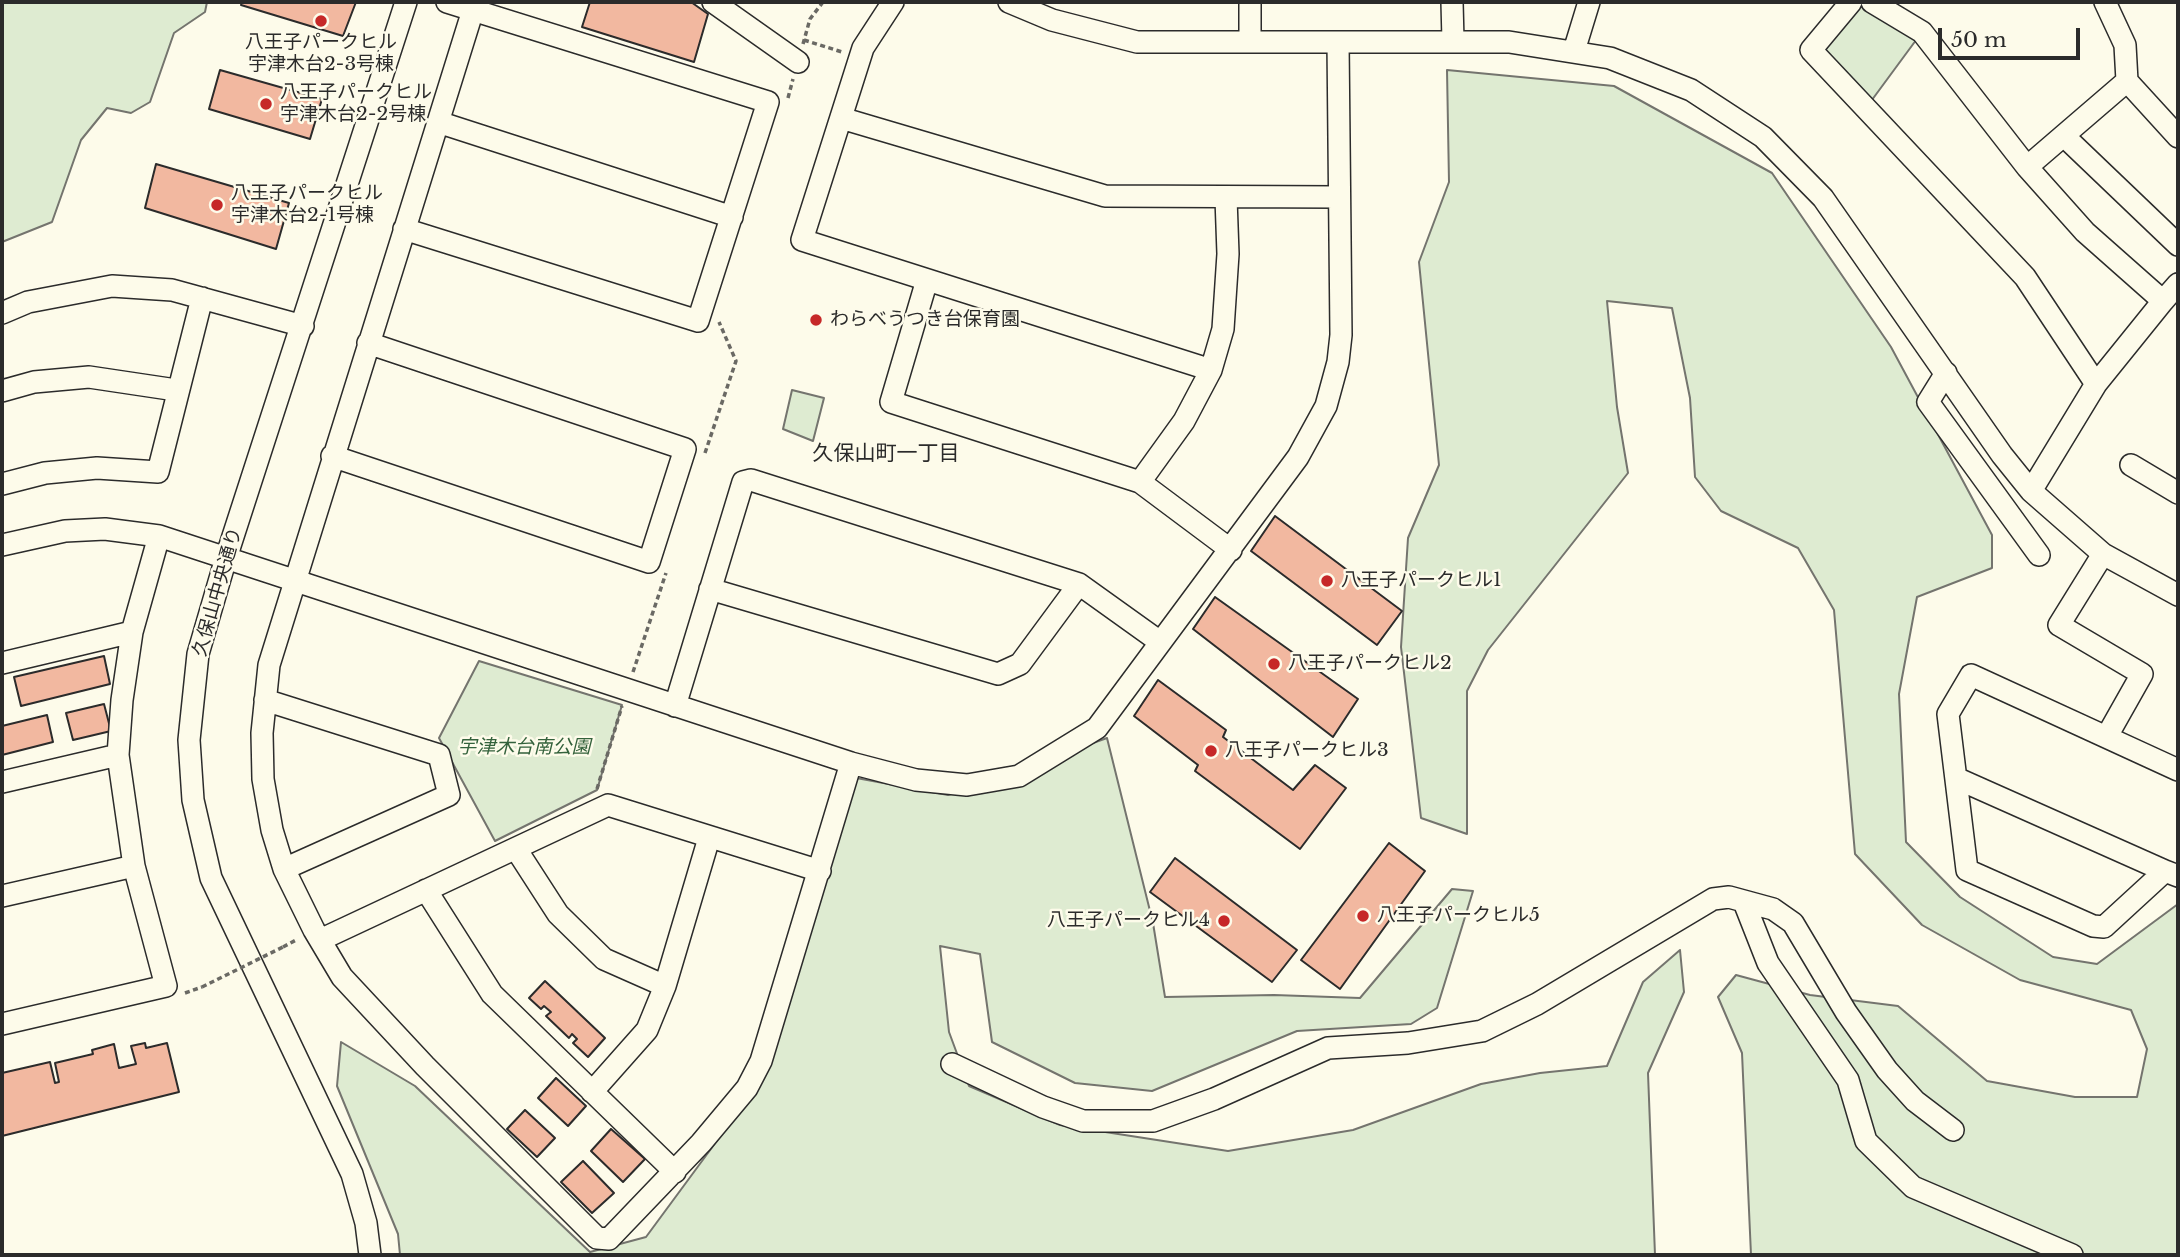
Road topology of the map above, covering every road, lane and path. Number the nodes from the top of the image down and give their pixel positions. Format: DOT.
graph roads {
  1 [pos="406,2"];
  2 [pos="447,2"];
  3 [pos="713,2"];
  4 [pos="893,2"];
  5 [pos="1009,2"];
  6 [pos="1250,2"];
  7 [pos="1452,2"];
  8 [pos="1589,2"];
  9 [pos="1851,2"];
  10 [pos="1872,2"];
  11 [pos="2104,2"];
  12 [pos="473,10"];
  13 [pos="1055,11"];
  14 [pos="804,40"];
  15 [pos="1338,41"];
  16 [pos="1453,41"];
  17 [pos="1250,43"];
  18 [pos="1574,51"];
  19 [pos="860,57"];
  20 [pos="798,62"];
  21 [pos="2127,81"];
  22 [pos="841,118"];
  23 [pos="438,122"];
  24 [pos="2064,135"];
  25 [pos="2178,137"];
  26 [pos="2027,167"];
  27 [pos="1339,197"];
  28 [pos="1226,198"];
  29 [pos="732,217"];
  30 [pos="404,229"];
  31 [pos="2178,245"];
  32 [pos="927,281"];
  33 [pos="2178,284"];
  34 [pos="202,298"];
  35 [pos="2163,301"];
  36 [pos="2,313"];
  37 [pos="303,326"];
  38 [pos="368,343"];
  39 [pos="1211,370"];
  40 [pos="1946,373"];
  41 [pos="2096,384"];
  42 [pos="176,390"];
  43 [pos="2,391"];
  44 [pos="332,456"];
  45 [pos="2131,465"];
  46 [pos="1140,482"];
  47 [pos="2,484"];
  48 [pos="2031,491"];
  49 [pos="2178,493"];
  50 [pos="159,536"];
  51 [pos="2,545"];
  52 [pos="1231,550"];
  53 [pos="2103,554"];
  54 [pos="2039,555"];
  55 [pos="226,558"];
  56 [pos="293,580"];
  57 [pos="1079,584"];
  58 [pos="710,589"];
  59 [pos="2178,596"];
  60 [pos="132,632"];
  61 [pos="1160,642"];
  62 [pos="2,663"];
  63 [pos="265,700"];
  64 [pos="675,706"];
  65 [pos="2107,736"];
  66 [pos="118,755"];
  67 [pos="851,763"];
  68 [pos="2178,770"];
  69 [pos="1956,778"];
  70 [pos="2,782"];
  71 [pos="709,838"];
  72 [pos="516,849"];
  73 [pos="134,866"];
  74 [pos="284,869"];
  75 [pos="820,871"];
  76 [pos="2171,873"];
  77 [pos="426,890"];
  78 [pos="2,896"];
  79 [pos="1744,902"];
  80 [pos="320,940"];
  81 [pos="283,947"];
  82 [pos="665,986"];
  83 [pos="179,995"];
  84 [pos="2,1024"];
  85 [pos="951,1064"];
  86 [pos="592,1092"];
  87 [pos="1953,1130"];
  88 [pos="675,1172"];
  89 [pos="370,1255"];
  90 [pos="2072,1255"];
  1 -- 37 [label="street, 久保山中央通り"];
  2 -- 12 [label="street"];
  3 -- 20 [label="street"];
  4 -- 19 [label="street"];
  5 -- 13 [label="street"];
  6 -- 17 [label="street"];
  7 -- 16 [label="street"];
  8 -- 18 [label="street"];
  9 -- 41 [label="street"];
  10 -- 26 [label="street"];
  11 -- 21 [label="street"];
  12 -- 23 [label="street"];
  12 -- 29 [label="street"];
  13 -- 17 [label="street"];
  14 -- 19 [label="path"];
  15 -- 16 [label="street"];
  15 -- 17 [label="street"];
  15 -- 27 [label="street"];
  16 -- 18 [label="street"];
  18 -- 40 [label="street"];
  19 -- 22 [label="street"];
  21 -- 24 [label="street"];
  21 -- 25 [label="street"];
  22 -- 28 [label="street"];
  22 -- 32 [label="street"];
  23 -- 29 [label="street"];
  23 -- 30 [label="street"];
  24 -- 26 [label="street"];
  24 -- 31 [label="street"];
  26 -- 35 [label="street"];
  27 -- 28 [label="street"];
  27 -- 52 [label="street"];
  28 -- 39 [label="street"];
  29 -- 30 [label="street"];
  30 -- 38 [label="street"];
  32 -- 39 [label="street"];
  32 -- 46 [label="street"];
  33 -- 35 [label="street"];
  34 -- 36 [label="street"];
  34 -- 37 [label="street"];
  34 -- 42 [label="street"];
  35 -- 41 [label="street"];
  37 -- 55 [label="street, 久保山中央通り"];
  38 -- 44 [label="street"];
  38 -- 44 [label="street"];
  39 -- 46 [label="street"];
  40 -- 48 [label="street"];
  40 -- 54 [label="street"];
  41 -- 48 [label="street"];
  42 -- 43 [label="street"];
  42 -- 47 [label="street"];
  44 -- 56 [label="street"];
  45 -- 49 [label="street"];
  46 -- 52 [label="street"];
  48 -- 53 [label="street"];
  50 -- 51 [label="street"];
  50 -- 55 [label="street"];
  50 -- 60 [label="street"];
  52 -- 61 [label="street"];
  53 -- 59 [label="street"];
  53 -- 65 [label="street"];
  55 -- 56 [label="street"];
  55 -- 89 [label="street, 久保山中央通り"];
  56 -- 63 [label="street"];
  56 -- 64 [label="street"];
  57 -- 58 [label="street"];
  57 -- 58 [label="street"];
  57 -- 61 [label="street"];
  58 -- 64 [label="street"];
  60 -- 62 [label="street"];
  60 -- 66 [label="street"];
  61 -- 67 [label="street"];
  63 -- 74 [label="street"];
  63 -- 74 [label="street"];
  64 -- 67 [label="street"];
  65 -- 68 [label="street"];
  65 -- 69 [label="street"];
  66 -- 70 [label="street"];
  66 -- 73 [label="street"];
  67 -- 75 [label="street"];
  69 -- 76 [label="street"];
  69 -- 76 [label="street"];
  71 -- 72 [label="street"];
  71 -- 75 [label="street"];
  71 -- 82 [label="street"];
  72 -- 77 [label="street"];
  72 -- 82 [label="street"];
  73 -- 78 [label="street"];
  73 -- 84 [label="street"];
  74 -- 80 [label="street"];
  75 -- 88 [label="street"];
  77 -- 80 [label="street"];
  77 -- 86 [label="street"];
  79 -- 85 [label="street"];
  79 -- 87 [label="street"];
  79 -- 90 [label="street"];
  80 -- 88 [label="street"];
  81 -- 83 [label="path, bridge"];
  82 -- 86 [label="street"];
  86 -- 88 [label="street"];
}
